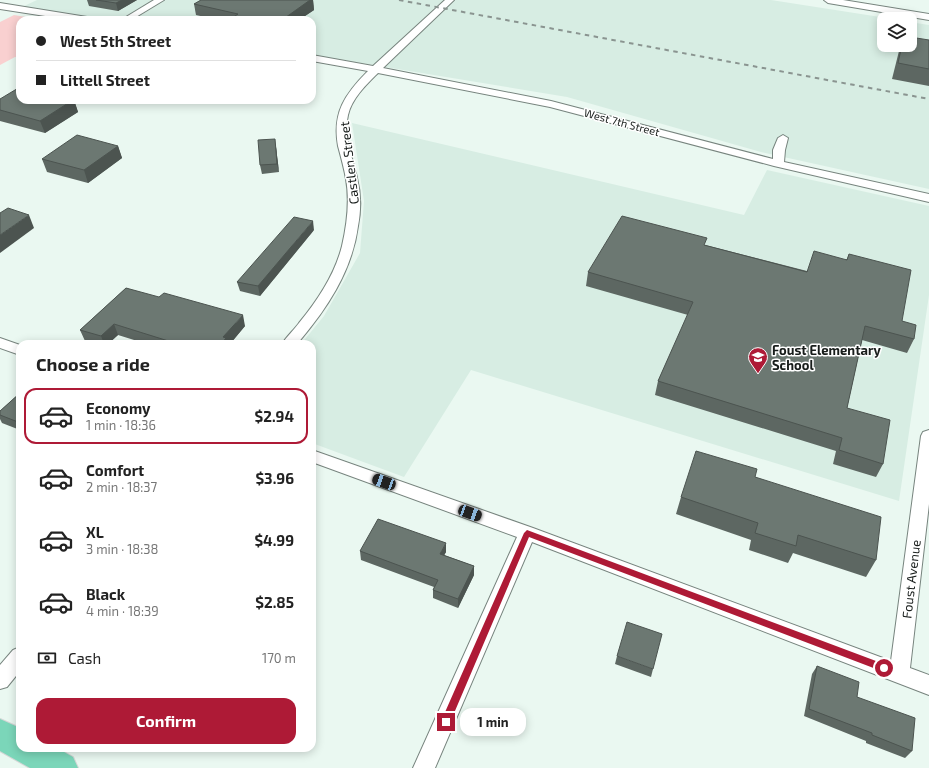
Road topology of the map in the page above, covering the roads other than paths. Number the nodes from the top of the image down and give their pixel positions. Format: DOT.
graph roads {
  1 [pos="160,0"];
  2 [pos="450,0"];
  3 [pos="828,0"];
  4 [pos="0,6"];
  5 [pos="62,16"];
  6 [pos="132,16"];
  7 [pos="929,17"];
  8 [pos="316,59"];
  9 [pos="375,70"];
  10 [pos="783,138"];
  11 [pos="778,164"];
  12 [pos="929,198"];
  13 [pos="293,340"];
  14 [pos="0,343"];
  15 [pos="16,349"];
  16 [pos="929,436"];
  17 [pos="316,457"];
  18 [pos="527,533"];
  19 [pos="16,661"];
  20 [pos="899,674"];
  21 [pos="0,680"];
  22 [pos="929,685"];
  23 [pos="0,734"];
  24 [pos="16,743"];
  25 [pos="32,752"];
  26 [pos="62,768"];
  27 [pos="424,768"];
  1 -- 6 [label="street"];
  2 -- 9 [label="street, Castlen Street"];
  3 -- 7 [label="street"];
  4 -- 5 [label="street"];
  8 -- 9 [label="street, West 7th Street"];
  9 -- 11 [label="street, West 7th Street"];
  9 -- 13 [label="street, Castlen Street"];
  10 -- 11 [label="street"];
  11 -- 12 [label="street, West 7th Street"];
  14 -- 15 [label="street"];
  16 -- 20 [label="street, Foust Avenue"];
  17 -- 18 [label="street"];
  18 -- 20 [label="street"];
  18 -- 27 [label="street"];
  19 -- 21 [label="street"];
  20 -- 22 [label="street"];
  23 -- 24 [label="main road"];
  25 -- 26 [label="main road"];
}
